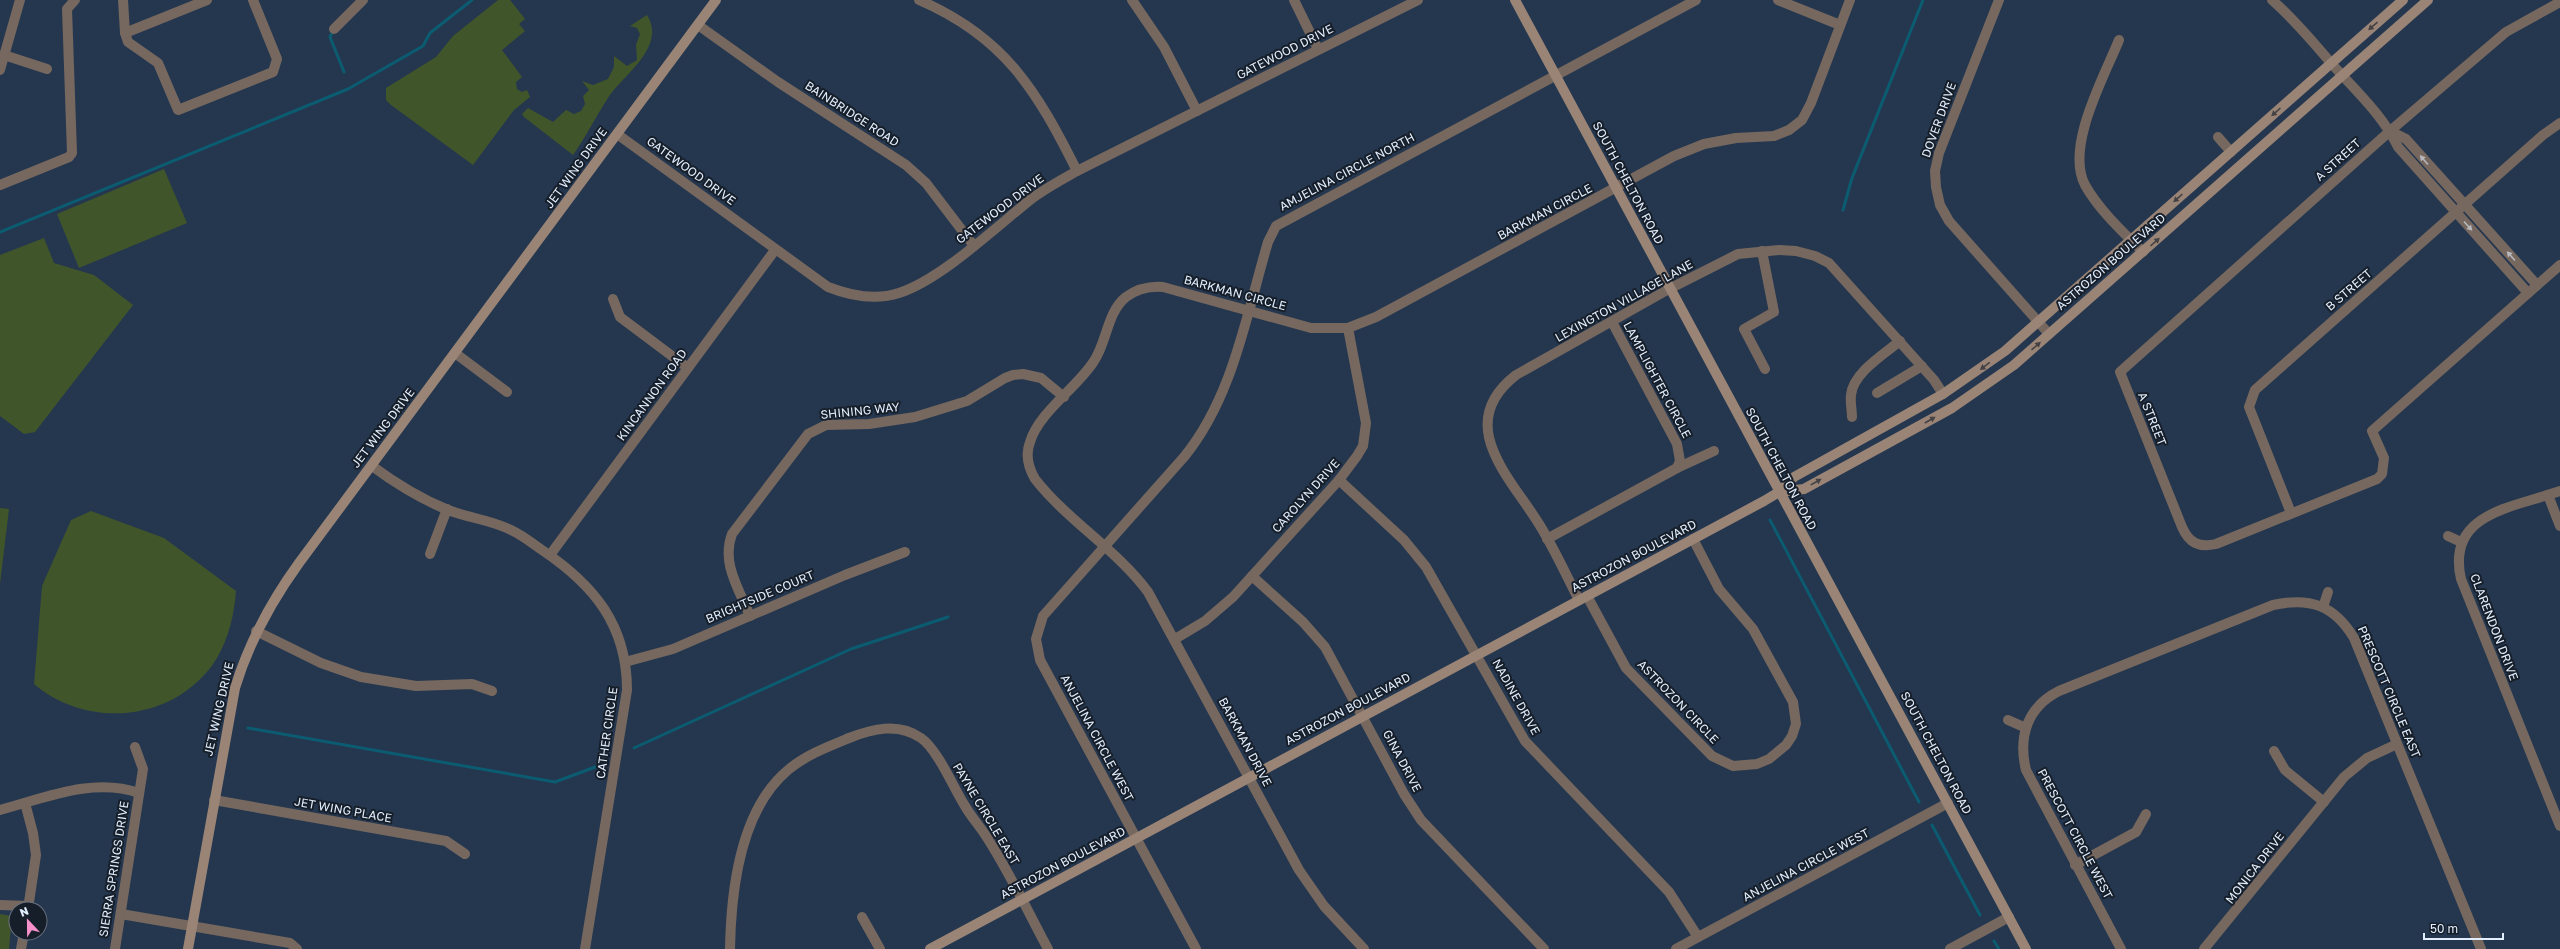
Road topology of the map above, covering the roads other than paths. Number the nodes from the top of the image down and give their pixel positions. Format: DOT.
graph roads {
  1 [pos="20,0"];
  2 [pos="75,0"];
  3 [pos="123,0"];
  4 [pos="207,0"];
  5 [pos="253,0"];
  6 [pos="363,0"];
  7 [pos="716,0"];
  8 [pos="919,0"];
  9 [pos="1132,0"];
  10 [pos="1294,0"];
  11 [pos="1418,0"];
  12 [pos="1515,0"];
  13 [pos="1696,0"];
  14 [pos="1778,0"];
  15 [pos="1850,0"];
  16 [pos="1999,0"];
  17 [pos="2272,0"];
  18 [pos="2402,0"];
  19 [pos="2428,0"];
  20 [pos="2560,2"];
  21 [pos="698,25"];
  22 [pos="1840,26"];
  23 [pos="334,29"];
  24 [pos="125,33"];
  25 [pos="2119,40"];
  26 [pos="1318,49"];
  27 [pos="4,55"];
  28 [pos="2331,63"];
  29 [pos="47,69"];
  30 [pos="0,70"];
  31 [pos="1555,74"];
  32 [pos="2342,75"];
  33 [pos="1197,111"];
  34 [pos="2560,123"];
  35 [pos="2390,131"];
  36 [pos="617,134"];
  37 [pos="2218,137"];
  38 [pos="2231,152"];
  39 [pos="1077,171"];
  40 [pos="0,185"];
  41 [pos="1617,188"];
  42 [pos="2465,206"];
  43 [pos="2457,213"];
  44 [pos="2131,240"];
  45 [pos="974,246"];
  46 [pos="775,250"];
  47 [pos="1762,251"];
  48 [pos="2143,252"];
  49 [pos="2560,265"];
  50 [pos="2537,285"];
  51 [pos="1669,289"];
  52 [pos="2528,293"];
  53 [pos="613,299"];
  54 [pos="1248,311"];
  55 [pos="1612,322"];
  56 [pos="2038,322"];
  57 [pos="1348,328"];
  58 [pos="2049,334"];
  59 [pos="1900,341"];
  60 [pos="455,354"];
  61 [pos="1922,366"];
  62 [pos="688,368"];
  63 [pos="1765,369"];
  64 [pos="508,392"];
  65 [pos="1877,393"];
  66 [pos="1943,394"];
  67 [pos="1064,397"];
  68 [pos="1852,417"];
  69 [pos="1714,451"];
  70 [pos="372,466"];
  71 [pos="1677,468"];
  72 [pos="1339,480"];
  73 [pos="2560,491"];
  74 [pos="1779,492"];
  75 [pos="2548,496"];
  76 [pos="447,509"];
  77 [pos="2291,513"];
  78 [pos="2560,526"];
  79 [pos="2448,536"];
  80 [pos="1547,539"];
  81 [pos="1693,539"];
  82 [pos="2461,542"];
  83 [pos="1104,547"];
  84 [pos="904,552"];
  85 [pos="430,554"];
  86 [pos="550,555"];
  87 [pos="1252,576"];
  88 [pos="2328,592"];
  89 [pos="1583,598"];
  90 [pos="2323,606"];
  91 [pos="750,616"];
  92 [pos="256,631"];
  93 [pos="1175,639"];
  94 [pos="1478,654"];
  95 [pos="625,662"];
  96 [pos="492,690"];
  97 [pos="1363,716"];
  98 [pos="2008,720"];
  99 [pos="2026,728"];
  100 [pos="2397,744"];
  101 [pos="135,747"];
  102 [pos="2274,751"];
  103 [pos="1249,778"];
  104 [pos="139,793"];
  105 [pos="214,800"];
  106 [pos="2324,802"];
  107 [pos="25,803"];
  108 [pos="1948,803"];
  109 [pos="0,810"];
  110 [pos="2146,814"];
  111 [pos="2560,826"];
  112 [pos="1136,838"];
  113 [pos="464,854"];
  114 [pos="2076,865"];
  115 [pos="1021,900"];
  116 [pos="29,901"];
  117 [pos="121,914"];
  118 [pos="862,917"];
  119 [pos="2009,917"];
  120 [pos="192,927"];
  121 [pos="1698,937"];
  122 [pos="115,949"];
  123 [pos="188,949"];
  124 [pos="297,949"];
  125 [pos="584,949"];
  126 [pos="730,949"];
  127 [pos="880,949"];
  128 [pos="930,949"];
  129 [pos="1048,949"];
  130 [pos="1196,949"];
  131 [pos="1364,949"];
  132 [pos="1544,949"];
  133 [pos="1676,949"];
  134 [pos="1950,949"];
  135 [pos="2026,949"];
  136 [pos="2121,949"];
  137 [pos="2204,949"];
  138 [pos="2481,949"];
  1 -- 27 [label="street"];
  2 -- 40 [label="street"];
  3 -- 24 [label="street"];
  4 -- 24 [label="street"];
  5 -- 24 [label="street"];
  6 -- 23 [label="street"];
  7 -- 21 [label="main road, JET WING DRIVE"];
  8 -- 39 [label="street"];
  9 -- 33 [label="street"];
  10 -- 26 [label="street"];
  11 -- 26 [label="street, GATEWOOD DRIVE"];
  12 -- 31 [label="main road, SOUTH CHELTON ROAD"];
  13 -- 31 [label="street, AMJELINA CIRCLE NORTH"];
  14 -- 22 [label="street"];
  15 -- 22 [label="street, BARKMAN CIRCLE"];
  16 -- 56 [label="street, DOVER DRIVE"];
  17 -- 28 [label="street"];
  18 -- 28 [label="main road, ASTROZON BOULEVARD, one-way"];
  19 -- 32 [label="main road, ASTROZON BOULEVARD"];
  20 -- 35 [label="street, A STREET"];
  21 -- 36 [label="main road, JET WING DRIVE"];
  21 -- 45 [label="street, BAINBRIDGE ROAD"];
  22 -- 41 [label="street, BARKMAN CIRCLE"];
  25 -- 44 [label="street"];
  26 -- 33 [label="street, GATEWOOD DRIVE"];
  27 -- 29 [label="street"];
  27 -- 30 [label="street"];
  28 -- 32 [label="street"];
  28 -- 38 [label="main road, ASTROZON BOULEVARD, one-way"];
  31 -- 41 [label="main road, SOUTH CHELTON ROAD"];
  31 -- 54 [label="street, AMJELINA CIRCLE NORTH"];
  32 -- 35 [label="street"];
  48 -- 32 [label="main road, ASTROZON BOULEVARD, one-way"];
  33 -- 39 [label="street, GATEWOOD DRIVE"];
  34 -- 42 [label="street, B STREET"];
  42 -- 35 [label="street, one-way"];
  35 -- 43 [label="street"];
  35 -- 77 [label="street, A STREET"];
  36 -- 46 [label="street, GATEWOOD DRIVE"];
  36 -- 60 [label="main road, JET WING DRIVE"];
  37 -- 38 [label="street"];
  38 -- 44 [label="main road, ASTROZON BOULEVARD, one-way"];
  39 -- 45 [label="street, GATEWOOD DRIVE"];
  41 -- 51 [label="main road, SOUTH CHELTON ROAD"];
  41 -- 57 [label="street, BARKMAN CIRCLE"];
  42 -- 43 [label="street, B STREET"];
  50 -- 42 [label="street, one-way"];
  43 -- 52 [label="street, one-way"];
  43 -- 77 [label="street, B STREET"];
  44 -- 48 [label="street"];
  44 -- 56 [label="main road, ASTROZON BOULEVARD"];
  45 -- 46 [label="street, GATEWOOD DRIVE"];
  46 -- 62 [label="street, KINCANNON ROAD"];
  47 -- 51 [label="street, LEXINGTON VILLAGE LANE"];
  47 -- 59 [label="street, LEXINGTON VILLAGE LANE"];
  47 -- 63 [label="street"];
  48 -- 58 [label="main road, ASTROZON BOULEVARD"];
  49 -- 50 [label="street, A STREET"];
  50 -- 52 [label="street, A STREET"];
  51 -- 55 [label="street, LEXINGTON VILLAGE LANE"];
  51 -- 74 [label="main road, SOUTH CHELTON ROAD"];
  52 -- 77 [label="street, A STREET"];
  53 -- 62 [label="street"];
  54 -- 57 [label="street, BARKMAN CIRCLE"];
  54 -- 67 [label="street, BARKMAN CIRCLE"];
  54 -- 83 [label="street, AMJELINA CIRCLE NORTH"];
  55 -- 71 [label="street, LAMPLIGHTER CIRCLE"];
  55 -- 80 [label="street, LEXINGTON VILLAGE LANE"];
  56 -- 58 [label="street, DOVER DRIVE"];
  56 -- 66 [label="main road, ASTROZON BOULEVARD, one-way"];
  57 -- 72 [label="street, CAROLYN DRIVE"];
  74 -- 58 [label="main road, ASTROZON BOULEVARD, one-way"];
  59 -- 61 [label="street, LEXINGTON VILLAGE LANE"];
  59 -- 68 [label="street"];
  60 -- 64 [label="street"];
  60 -- 70 [label="main road, JET WING DRIVE"];
  61 -- 65 [label="street"];
  61 -- 66 [label="street, LEXINGTON VILLAGE LANE"];
  62 -- 86 [label="street, KINCANNON ROAD"];
  66 -- 74 [label="main road, ASTROZON BOULEVARD"];
  67 -- 83 [label="street, BARKMAN CIRCLE"];
  67 -- 91 [label="street, SHINING WAY"];
  69 -- 71 [label="street"];
  70 -- 76 [label="street, CATHER CIRCLE"];
  70 -- 92 [label="main road, JET WING DRIVE"];
  71 -- 80 [label="street"];
  72 -- 87 [label="street, CAROLYN DRIVE"];
  72 -- 94 [label="street, NADINE DRIVE"];
  73 -- 75 [label="street, CLARENDON DRIVE"];
  74 -- 81 [label="main road, ASTROZON BOULEVARD"];
  74 -- 108 [label="main road, SOUTH CHELTON ROAD"];
  75 -- 78 [label="street"];
  75 -- 82 [label="street, CLARENDON DRIVE"];
  76 -- 85 [label="street"];
  76 -- 86 [label="street, CATHER CIRCLE"];
  79 -- 82 [label="street"];
  80 -- 89 [label="street, LEXINGTON VILLAGE LANE"];
  81 -- 89 [label="main road, ASTROZON BOULEVARD"];
  81 -- 89 [label="street, ASTROZON CIRCLE"];
  82 -- 111 [label="street, CLARENDON DRIVE"];
  83 -- 93 [label="street, BARKMAN DRIVE"];
  83 -- 112 [label="street, ANJELINA CIRCLE WEST"];
  84 -- 91 [label="street, BRIGHTSIDE COURT"];
  86 -- 95 [label="street, CATHER CIRCLE"];
  87 -- 93 [label="street, CAROLYN DRIVE"];
  87 -- 97 [label="street, GINA DRIVE"];
  88 -- 90 [label="street"];
  89 -- 94 [label="main road, ASTROZON BOULEVARD"];
  90 -- 99 [label="street, PRESCOTT CIRCLE EAST"];
  90 -- 100 [label="street, PRESCOTT CIRCLE EAST"];
  91 -- 95 [label="street, BRIGHTSIDE COURT"];
  92 -- 96 [label="street"];
  92 -- 105 [label="main road, JET WING DRIVE"];
  93 -- 103 [label="street, BARKMAN DRIVE"];
  94 -- 97 [label="main road, ASTROZON BOULEVARD"];
  94 -- 121 [label="street, NADINE DRIVE"];
  95 -- 125 [label="street, CATHER CIRCLE"];
  97 -- 103 [label="main road, ASTROZON BOULEVARD"];
  97 -- 132 [label="street, GINA DRIVE"];
  98 -- 99 [label="street"];
  99 -- 114 [label="street, PRESCOTT CIRCLE WEST"];
  100 -- 106 [label="street, MONICA DRIVE"];
  100 -- 138 [label="street, PRESCOTT CIRCLE EAST"];
  101 -- 104 [label="street, SIERRA SPRINGS DRIVE"];
  102 -- 106 [label="street"];
  103 -- 112 [label="main road, ASTROZON BOULEVARD"];
  103 -- 131 [label="street, BARKMAN DRIVE"];
  104 -- 107 [label="street, SIERRA SPRINGS DRIVE"];
  104 -- 117 [label="street, SIERRA SPRINGS DRIVE"];
  105 -- 113 [label="street, JET WING PLACE"];
  105 -- 120 [label="main road, JET WING DRIVE"];
  106 -- 137 [label="street, MONICA DRIVE"];
  107 -- 109 [label="street, SIERRA SPRINGS DRIVE"];
  107 -- 116 [label="street"];
  108 -- 119 [label="main road, SOUTH CHELTON ROAD"];
  108 -- 121 [label="street, ANJELINA CIRCLE WEST"];
  110 -- 114 [label="street"];
  112 -- 115 [label="main road, ASTROZON BOULEVARD"];
  112 -- 130 [label="street, ANJELINA CIRCLE WEST"];
  114 -- 136 [label="street, PRESCOTT CIRCLE WEST"];
  115 -- 126 [label="street, PAYNE CIRCLE EAST"];
  115 -- 128 [label="main road, ASTROZON BOULEVARD"];
  115 -- 129 [label="street, PAYNE CIRCLE EAST"];
  117 -- 120 [label="street"];
  117 -- 122 [label="street, SIERRA SPRINGS DRIVE"];
  118 -- 127 [label="street"];
  119 -- 134 [label="street"];
  119 -- 135 [label="main road, SOUTH CHELTON ROAD"];
  120 -- 123 [label="main road, JET WING DRIVE"];
  120 -- 124 [label="street"];
  121 -- 133 [label="street, ANJELINA CIRCLE WEST"];
}
